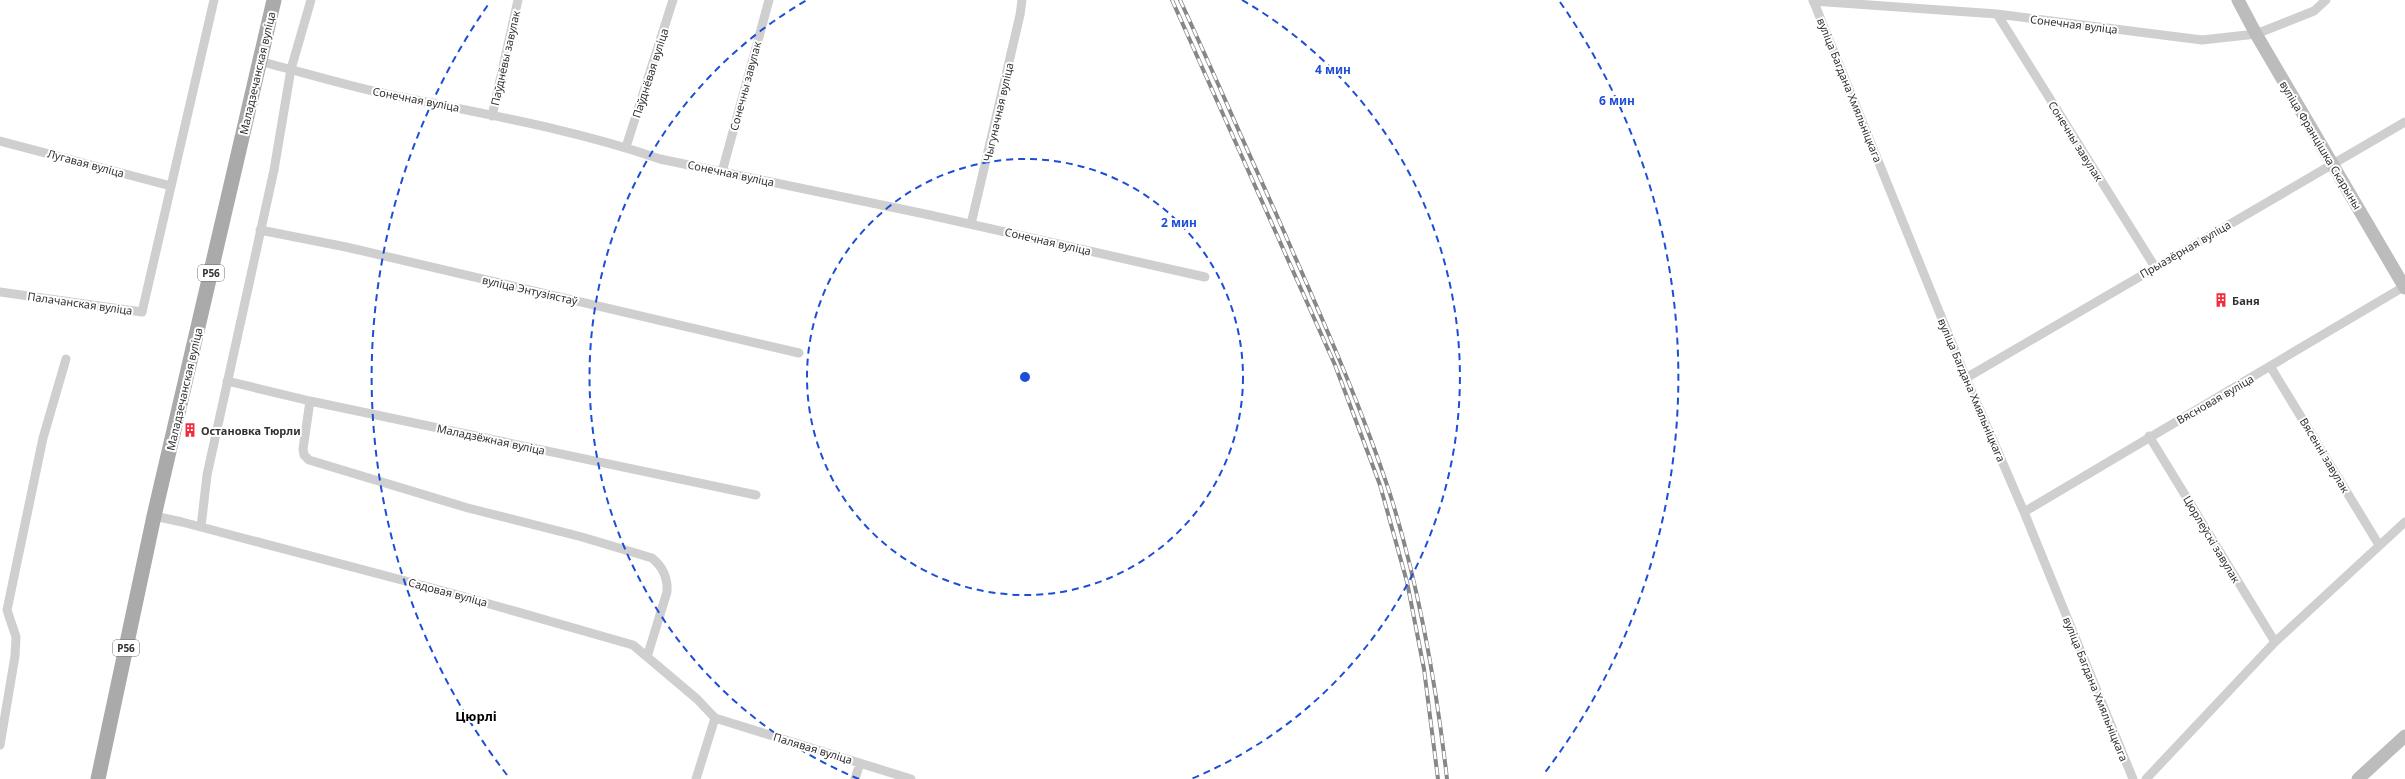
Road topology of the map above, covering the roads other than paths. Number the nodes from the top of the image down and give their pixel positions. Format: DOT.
graph roads {
  1 [pos="214,0"];
  2 [pos="274,0"];
  3 [pos="311,0"];
  4 [pos="518,0"];
  5 [pos="673,0"];
  6 [pos="769,0"];
  7 [pos="1022,0"];
  8 [pos="2238,0"];
  9 [pos="2326,0"];
  10 [pos="1813,1"];
  11 [pos="1997,14"];
  12 [pos="2256,34"];
  13 [pos="259,61"];
  14 [pos="291,69"];
  15 [pos="492,116"];
  16 [pos="2405,122"];
  17 [pos="0,141"];
  18 [pos="626,147"];
  19 [pos="2332,163"];
  20 [pos="722,172"];
  21 [pos="171,186"];
  22 [pos="971,224"];
  23 [pos="260,230"];
  24 [pos="2155,267"];
  25 [pos="1205,277"];
  26 [pos="2405,287"];
  27 [pos="0,292"];
  28 [pos="799,353"];
  29 [pos="66,359"];
  30 [pos="2270,366"];
  31 [pos="1966,378"];
  32 [pos="227,381"];
  33 [pos="310,401"];
  34 [pos="2149,436"];
  35 [pos="756,495"];
  36 [pos="2024,512"];
  37 [pos="154,516"];
  38 [pos="2405,522"];
  39 [pos="201,527"];
  40 [pos="2379,545"];
  41 [pos="3,609"];
  42 [pos="2275,642"];
  43 [pos="647,656"];
  44 [pos="715,718"];
  45 [pos="2405,736"];
  46 [pos="0,746"];
  47 [pos="860,763"];
  48 [pos="98,779"];
  49 [pos="696,779"];
  50 [pos="855,779"];
  51 [pos="911,779"];
  52 [pos="2133,779"];
  53 [pos="2146,779"];
  54 [pos="2358,779"];
  1 -- 21 [label="street"];
  2 -- 13 [label="main road, Маладзечанская вуліца / Р56"];
  3 -- 14 [label="street"];
  4 -- 15 [label="street, Паўднёвы завулак"];
  5 -- 18 [label="street, Паўднёвая вуліца"];
  6 -- 20 [label="street, Сонечны завулак"];
  7 -- 22 [label="street, Чыгуначная вуліца"];
  8 -- 12 [label="street, вуліца Францішка Скарыны"];
  9 -- 12 [label="street, Сонечная вуліца"];
  10 -- 11 [label="street, Сонечная вуліца"];
  10 -- 31 [label="street, вуліца Багдана Хмяльніцкага"];
  11 -- 12 [label="street, Сонечная вуліца"];
  11 -- 24 [label="street, Сонечны завулак"];
  12 -- 19 [label="street, вуліца Францішка Скарыны"];
  13 -- 14 [label="street, Сонечная вуліца"];
  13 -- 37 [label="main road, Маладзечанская вуліца / Р56"];
  14 -- 15 [label="street, Сонечная вуліца"];
  14 -- 23 [label="street"];
  15 -- 18 [label="street, Сонечная вуліца"];
  16 -- 19 [label="street, Прыазёрная вуліца"];
  17 -- 21 [label="street, Лугавая вуліца"];
  18 -- 20 [label="street, Сонечная вуліца"];
  19 -- 24 [label="street, Прыазёрная вуліца"];
  19 -- 26 [label="street, вуліца Францішка Скарыны"];
  20 -- 22 [label="street, Сонечная вуліца"];
  21 -- 27 [label="street, Палачанская вуліца"];
  22 -- 25 [label="street, Сонечная вуліца"];
  23 -- 28 [label="street, вуліца Энтузіястаў"];
  23 -- 32 [label="street"];
  24 -- 31 [label="street, Прыазёрная вуліца"];
  26 -- 30 [label="street, Вясновая вуліца"];
  29 -- 41 [label="street"];
  30 -- 34 [label="street, Вясновая вуліца"];
  30 -- 40 [label="street, Вясенні завулак"];
  31 -- 36 [label="street, вуліца Багдана Хмяльніцкага"];
  32 -- 33 [label="street, Маладзёжная вуліца"];
  32 -- 39 [label="street"];
  33 -- 35 [label="street, Маладзёжная вуліца"];
  33 -- 43 [label="street"];
  34 -- 36 [label="street, Вясновая вуліца"];
  34 -- 42 [label="street, Цюрлеўскі завулак"];
  36 -- 52 [label="street, вуліца Багдана Хмяльніцкага"];
  37 -- 39 [label="street, Садовая вуліца"];
  37 -- 48 [label="main road, Маладзечанская вуліца / Р56"];
  38 -- 40 [label="street"];
  39 -- 43 [label="street, Садовая вуліца"];
  40 -- 42 [label="street"];
  41 -- 46 [label="street"];
  42 -- 53 [label="street"];
  43 -- 44 [label="street, Садовая вуліца"];
  44 -- 47 [label="street, Палявая вуліца"];
  44 -- 49 [label="street"];
  45 -- 54 [label="street"];
  47 -- 50 [label="street"];
  47 -- 51 [label="street, Палявая вуліца"];
}
